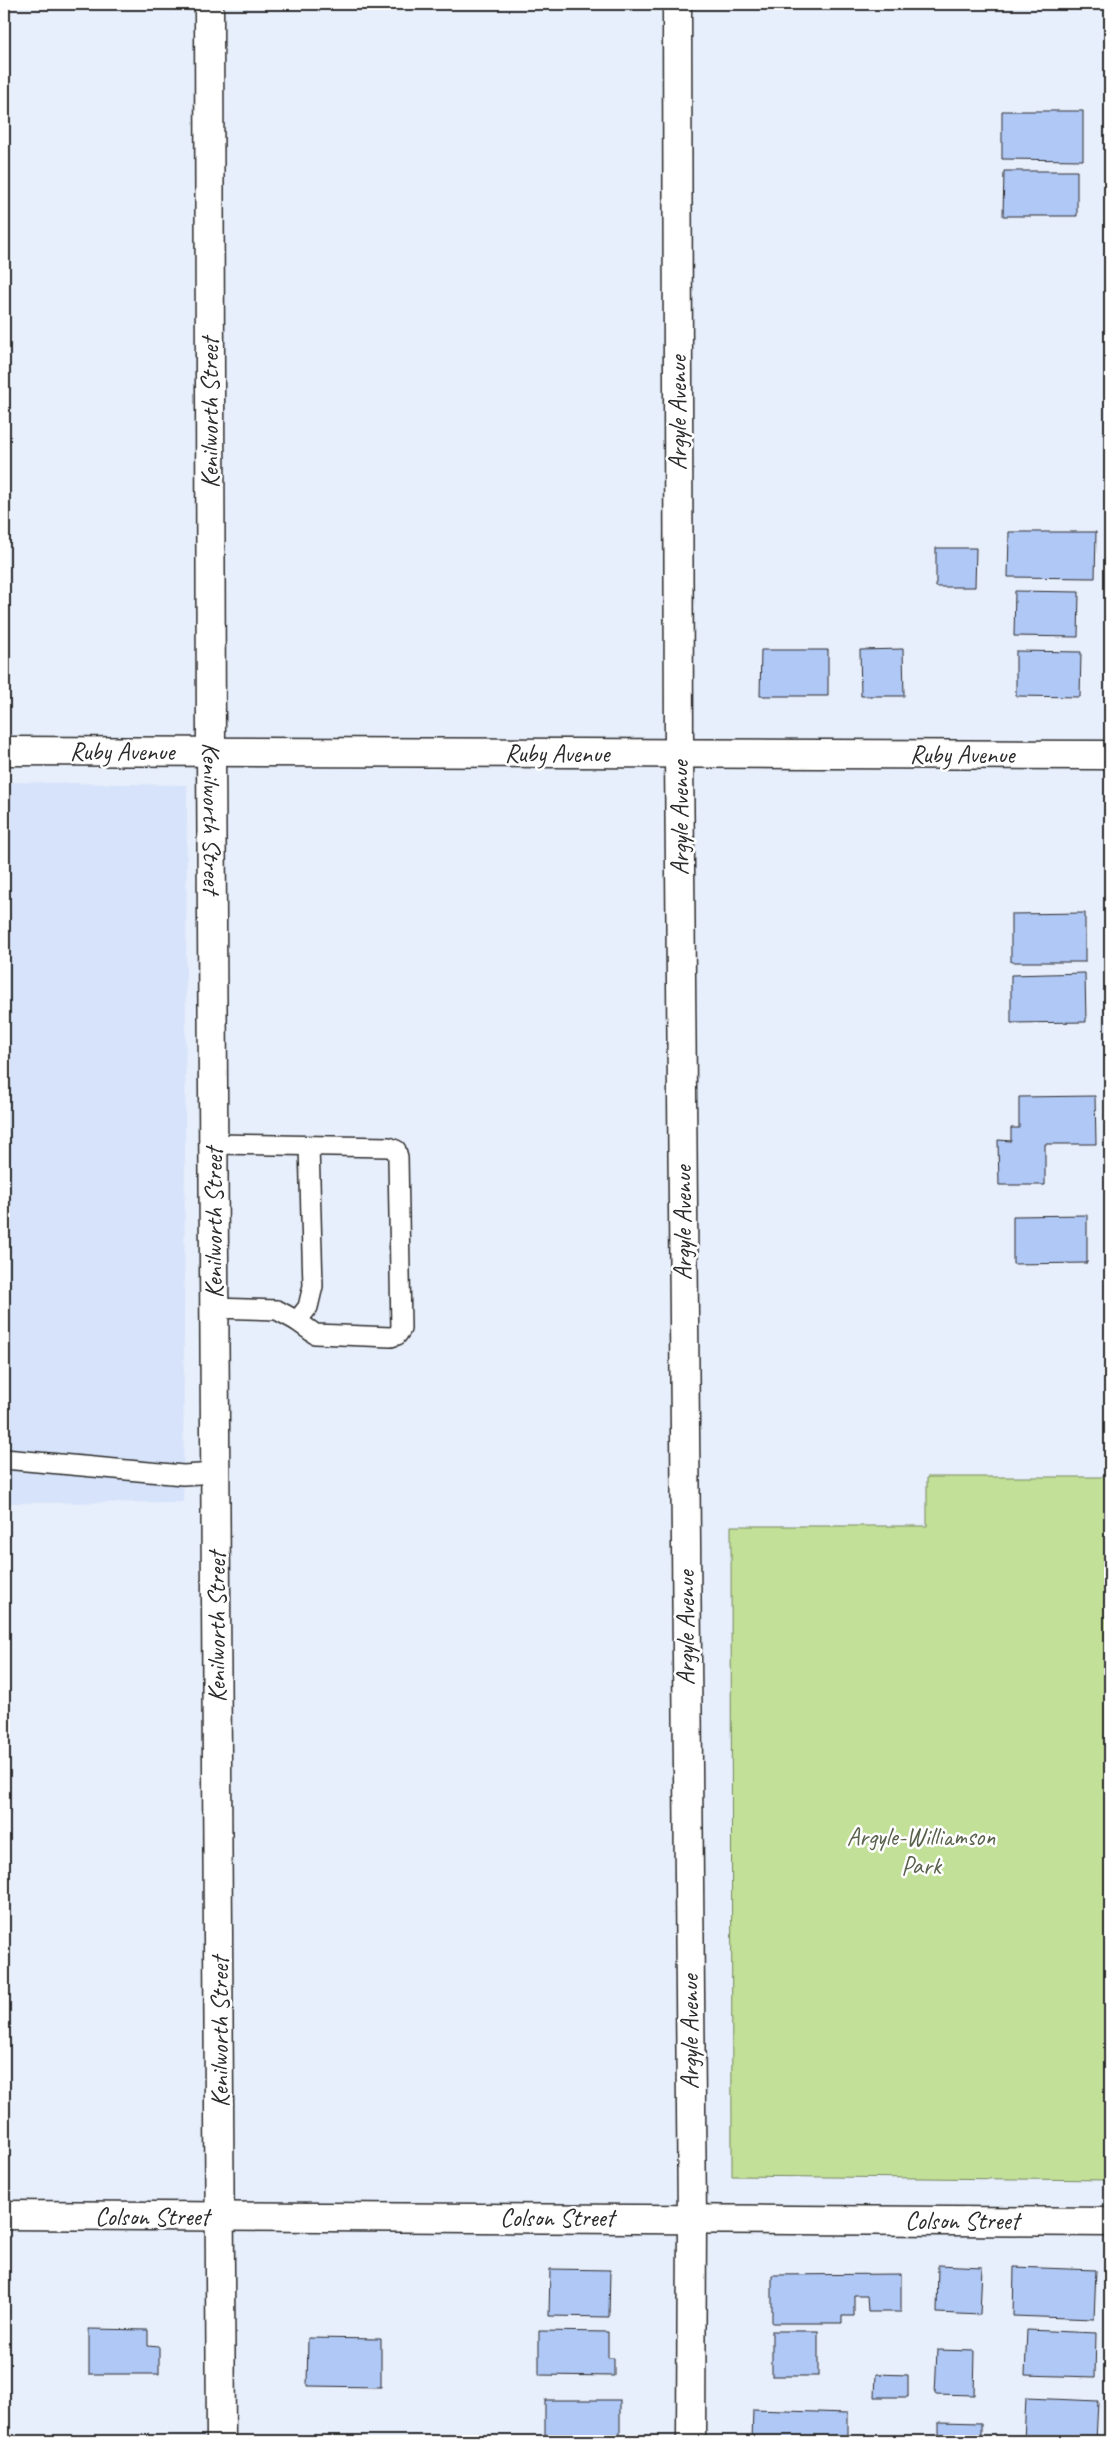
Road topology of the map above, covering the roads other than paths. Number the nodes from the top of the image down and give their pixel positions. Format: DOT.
graph roads {
  1 [pos="209,4"];
  2 [pos="677,4"];
  3 [pos="4,751"];
  4 [pos="211,752"];
  5 [pos="679,755"];
  6 [pos="1110,755"];
  7 [pos="214,1144"];
  8 [pos="309,1146"];
  9 [pos="215,1308"];
  10 [pos="297,1320"];
  11 [pos="4,1459"];
  12 [pos="216,1473"];
  13 [pos="4,2215"];
  14 [pos="221,2217"];
  15 [pos="692,2219"];
  16 [pos="1110,2222"];
  17 [pos="222,2441"];
  18 [pos="691,2441"];
  1 -- 4 [label="street, Kenilworth Street"];
  2 -- 5 [label="street, Argyle Avenue"];
  3 -- 4 [label="street, Ruby Avenue"];
  4 -- 5 [label="street, Ruby Avenue"];
  4 -- 7 [label="street, Kenilworth Street"];
  5 -- 6 [label="street, Ruby Avenue"];
  5 -- 15 [label="street, Argyle Avenue"];
  7 -- 8 [label="lane"];
  7 -- 9 [label="street, Kenilworth Street"];
  8 -- 10 [label="lane"];
  8 -- 10 [label="lane"];
  9 -- 10 [label="lane"];
  9 -- 12 [label="street, Kenilworth Street"];
  11 -- 12 [label="lane"];
  12 -- 14 [label="street, Kenilworth Street"];
  13 -- 14 [label="street, Colson Street"];
  14 -- 15 [label="street, Colson Street"];
  14 -- 17 [label="street, Kenilworth Street"];
  15 -- 16 [label="street, Colson Street"];
  15 -- 18 [label="street, Argyle Avenue"];
}
